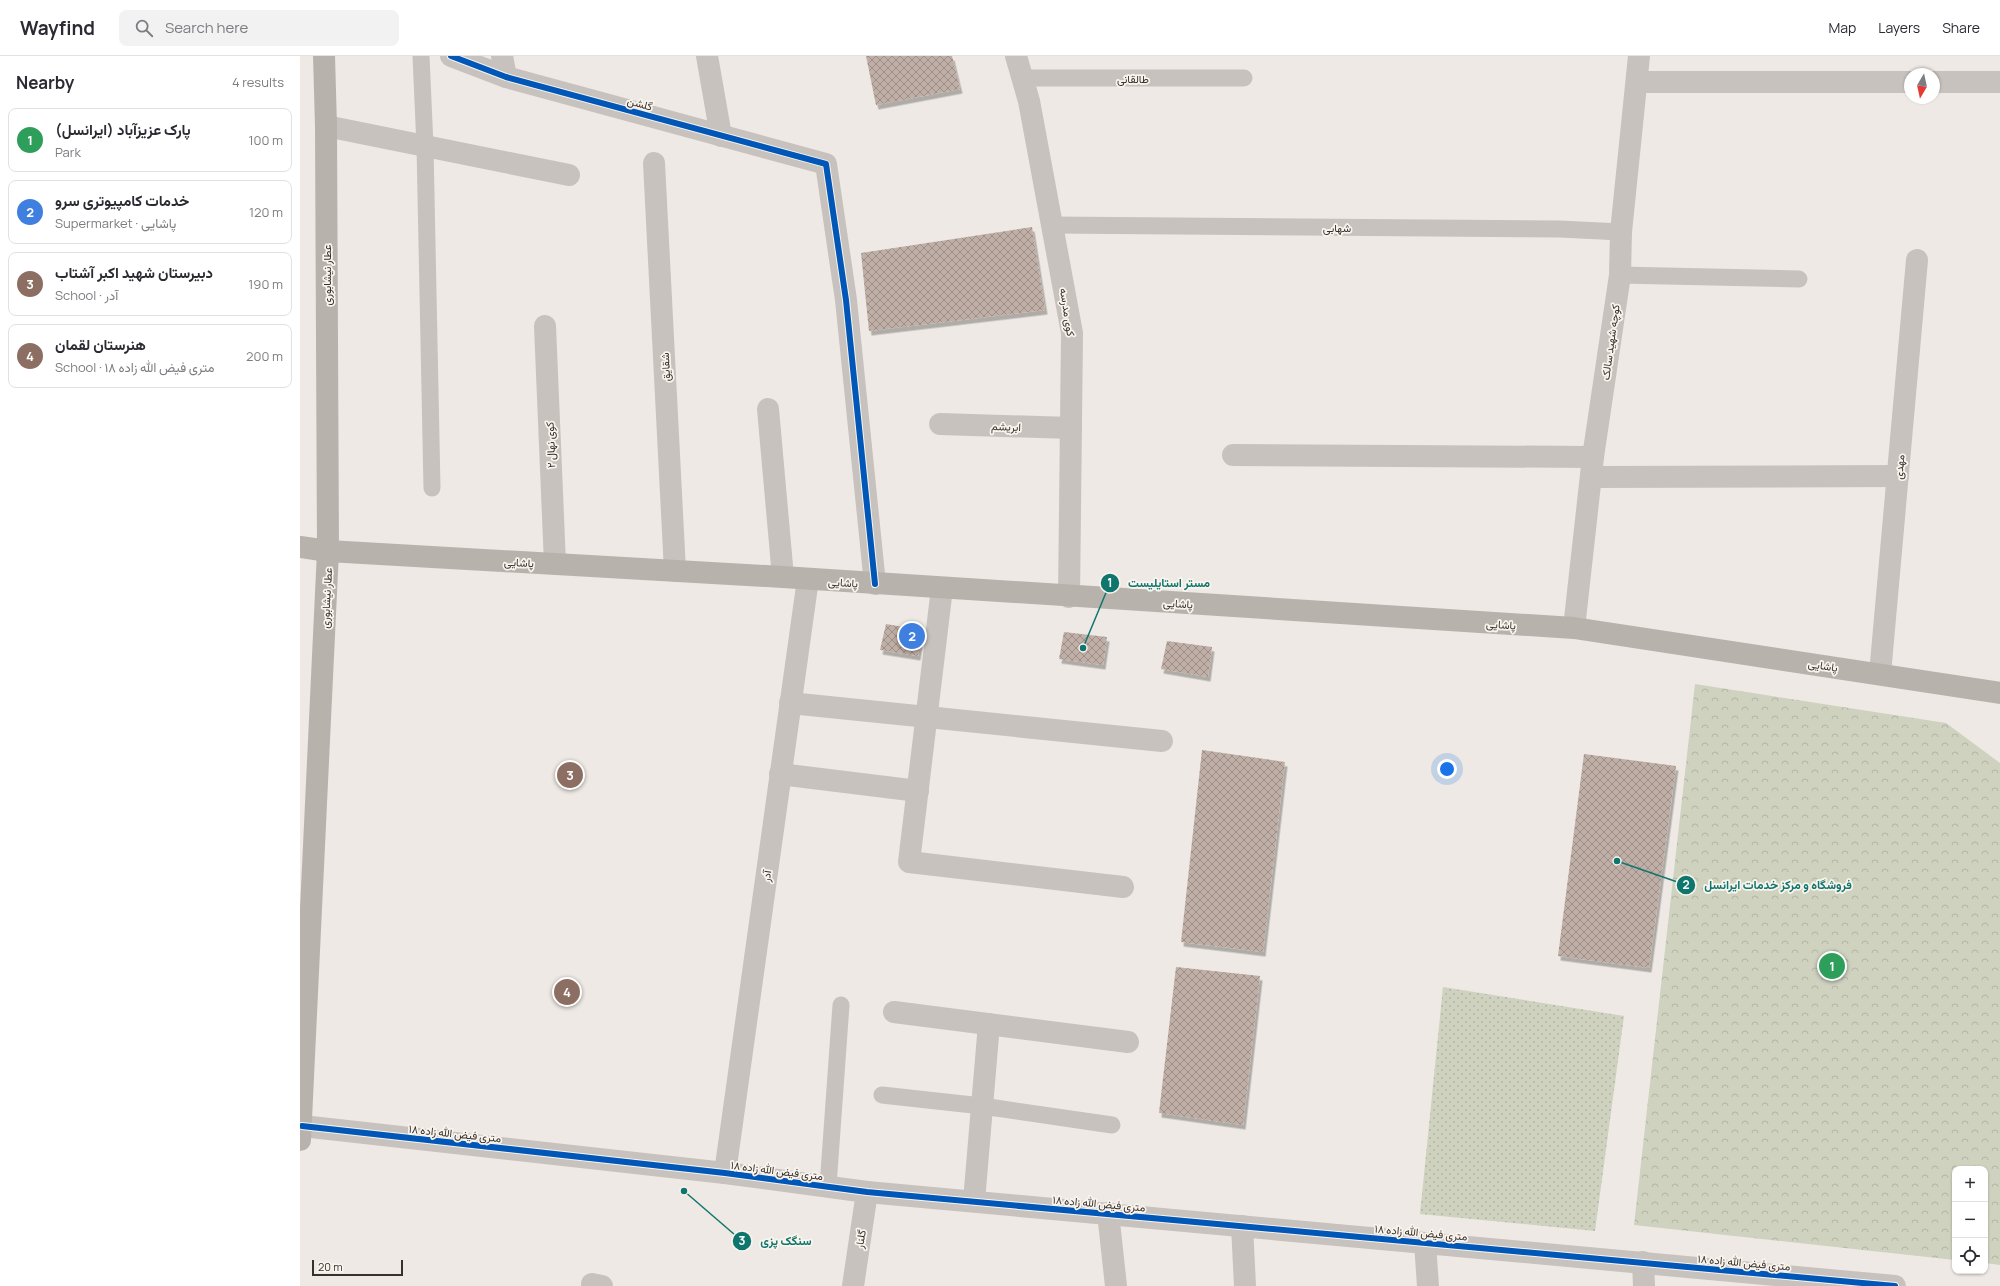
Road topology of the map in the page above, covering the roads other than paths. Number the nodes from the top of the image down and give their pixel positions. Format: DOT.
graph roads {
  1 [pos="324,56"];
  2 [pos="421,56"];
  3 [pos="451,56"];
  4 [pos="707,56"];
  5 [pos="1016,56"];
  6 [pos="1639,56"];
  7 [pos="504,66"];
  8 [pos="1022,78"];
  9 [pos="1244,78"];
  10 [pos="1637,82"];
  11 [pos="1904,82"];
  12 [pos="1940,82"];
  13 [pos="2000,82"];
  14 [pos="326,126"];
  15 [pos="721,136"];
  16 [pos="425,146"];
  17 [pos="654,163"];
  18 [pos="569,175"];
  19 [pos="1052,225"];
  20 [pos="1621,232"];
  21 [pos="1917,260"];
  22 [pos="1620,275"];
  23 [pos="1799,279"];
  24 [pos="545,326"];
  25 [pos="768,409"];
  26 [pos="940,424"];
  27 [pos="1071,428"];
  28 [pos="1233,455"];
  29 [pos="1592,467"];
  30 [pos="1898,476"];
  31 [pos="432,488"];
  32 [pos="300,547"];
  33 [pos="328,551"];
  34 [pos="555,564"];
  35 [pos="675,571"];
  36 [pos="783,577"];
  37 [pos="808,579"];
  38 [pos="875,584"];
  39 [pos="942,588"];
  40 [pos="1069,597"];
  41 [pos="1574,628"];
  42 [pos="1880,674"];
  43 [pos="2000,693"];
  44 [pos="790,704"];
  45 [pos="928,717"];
  46 [pos="1162,741"];
  47 [pos="780,774"];
  48 [pos="918,791"];
  49 [pos="1123,887"];
  50 [pos="841,1005"];
  51 [pos="894,1012"];
  52 [pos="989,1024"];
  53 [pos="1128,1042"];
  54 [pos="882,1096"];
  55 [pos="982,1106"];
  56 [pos="1112,1125"];
  57 [pos="301,1133"];
  58 [pos="725,1173"];
  59 [pos="828,1186"];
  60 [pos="868,1192"];
  61 [pos="974,1201"];
  62 [pos="1108,1213"];
  63 [pos="1242,1226"];
  64 [pos="1425,1243"];
  65 [pos="1643,1262"];
  66 [pos="1838,1283"];
  67 [pos="853,1286"];
  68 [pos="1116,1286"];
  69 [pos="1245,1286"];
  70 [pos="1428,1286"];
  71 [pos="1644,1286"];
  72 [pos="1895,1286"];
  1 -- 14 [label="main road, عطار نیشابوری"];
  2 -- 16 [label="lane"];
  3 -- 7 [label="street, گلشن"];
  4 -- 15 [label="street"];
  5 -- 8 [label="street, کوی مدرسه"];
  6 -- 10 [label="street, کوچه شهید سالک"];
  7 -- 15 [label="street, گلشن"];
  8 -- 9 [label="lane, طالقانی"];
  8 -- 19 [label="street, کوی مدرسه"];
  10 -- 11 [label="street"];
  10 -- 20 [label="street, کوچه شهید سالک"];
  12 -- 13 [label="street"];
  14 -- 16 [label="street"];
  14 -- 33 [label="main road, عطار نیشابوری"];
  15 -- 38 [label="street, گلشن"];
  16 -- 18 [label="street"];
  16 -- 31 [label="lane"];
  17 -- 35 [label="street, شقایق"];
  19 -- 20 [label="lane, شهابی"];
  19 -- 27 [label="street, کوی مدرسه"];
  20 -- 22 [label="street, کوچه شهید سالک"];
  21 -- 30 [label="street, مهدی"];
  22 -- 23 [label="lane"];
  22 -- 29 [label="street, کوچه شهید سالک"];
  24 -- 34 [label="street, کوی نهال ۲"];
  25 -- 36 [label="street"];
  26 -- 27 [label="street, ابریشم"];
  27 -- 40 [label="street, کوی مدرسه"];
  28 -- 29 [label="street"];
  29 -- 30 [label="street"];
  29 -- 41 [label="street, کوچه شهید سالک"];
  30 -- 42 [label="street, مهدی"];
  32 -- 33 [label="main road, پاشایی"];
  33 -- 34 [label="main road, پاشایی"];
  33 -- 57 [label="main road, عطار نیشابوری"];
  34 -- 35 [label="main road, پاشایی"];
  35 -- 36 [label="main road, پاشایی"];
  36 -- 37 [label="main road, پاشایی"];
  37 -- 38 [label="main road, پاشایی"];
  37 -- 44 [label="street, آدر"];
  38 -- 39 [label="main road, پاشایی"];
  39 -- 40 [label="main road, پاشایی"];
  39 -- 45 [label="street"];
  40 -- 41 [label="main road, پاشایی"];
  41 -- 42 [label="main road, پاشایی"];
  42 -- 43 [label="main road, پاشایی"];
  44 -- 45 [label="street"];
  44 -- 47 [label="street, آدر"];
  45 -- 46 [label="street"];
  45 -- 48 [label="street"];
  47 -- 48 [label="street"];
  47 -- 58 [label="street, آدر"];
  48 -- 49 [label="street"];
  50 -- 59 [label="lane"];
  51 -- 52 [label="street"];
  52 -- 53 [label="street"];
  52 -- 55 [label="street"];
  54 -- 55 [label="lane"];
  55 -- 56 [label="lane"];
  55 -- 61 [label="street"];
  57 -- 58 [label="street, ۱۸ متری فیض الله زاده"];
  58 -- 59 [label="street, ۱۸ متری فیض الله زاده"];
  59 -- 60 [label="street, ۱۸ متری فیض الله زاده"];
  60 -- 61 [label="street, ۱۸ متری فیض الله زاده"];
  60 -- 67 [label="street, گلنار"];
  61 -- 62 [label="street, ۱۸ متری فیض الله زاده"];
  62 -- 63 [label="street, ۱۸ متری فیض الله زاده"];
  62 -- 68 [label="street"];
  63 -- 64 [label="street, ۱۸ متری فیض الله زاده"];
  63 -- 69 [label="street"];
  64 -- 65 [label="street, ۱۸ متری فیض الله زاده"];
  64 -- 70 [label="street"];
  65 -- 66 [label="street, ۱۸ متری فیض الله زاده"];
  65 -- 71 [label="street"];
  66 -- 72 [label="street, ۱۸ متری فیض الله زاده"];
}
